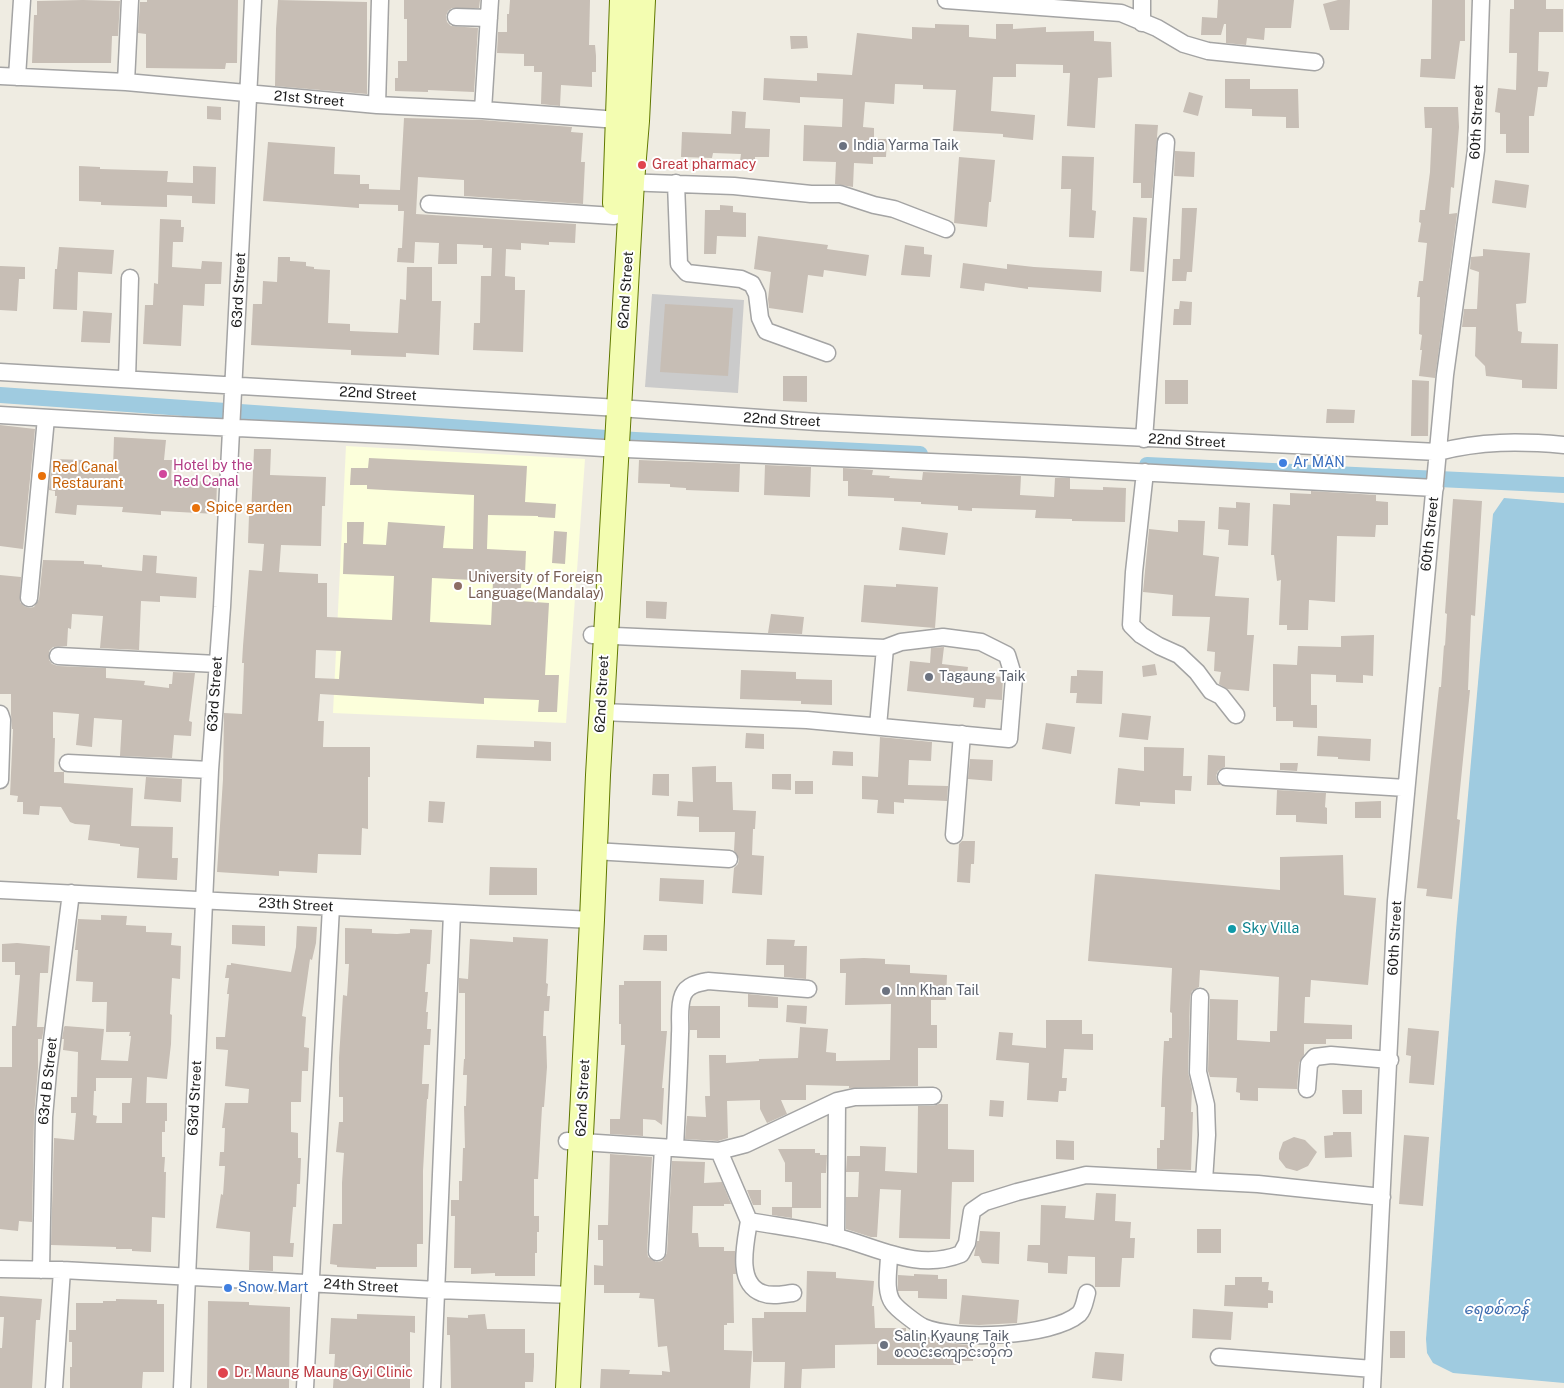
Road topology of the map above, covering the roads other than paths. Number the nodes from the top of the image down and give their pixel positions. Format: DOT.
graph roads {
  1 [pos="22,0"];
  2 [pos="130,0"];
  3 [pos="253,0"];
  4 [pos="380,0"];
  5 [pos="490,0"];
  6 [pos="622,0"];
  7 [pos="642,0"];
  8 [pos="946,0"];
  9 [pos="1142,0"];
  10 [pos="1481,0"];
  11 [pos="456,17"];
  12 [pos="489,18"];
  13 [pos="1142,23"];
  14 [pos="1315,62"];
  15 [pos="0,76"];
  16 [pos="17,77"];
  17 [pos="126,82"];
  18 [pos="248,94"];
  19 [pos="377,105"];
  20 [pos="483,110"];
  21 [pos="618,120"];
  22 [pos="1166,142"];
  23 [pos="624,182"];
  24 [pos="676,183"];
  25 [pos="429,204"];
  26 [pos="614,216"];
  27 [pos="946,228"];
  28 [pos="130,278"];
  29 [pos="827,353"];
  30 [pos="0,372"];
  31 [pos="127,379"];
  32 [pos="233,408"];
  33 [pos="611,411"];
  34 [pos="0,415"];
  35 [pos="46,418"];
  36 [pos="1144,439"];
  37 [pos="610,445"];
  38 [pos="1564,445"];
  39 [pos="1437,456"];
  40 [pos="1145,472"];
  41 [pos="1435,486"];
  42 [pos="29,598"];
  43 [pos="599,636"];
  44 [pos="885,648"];
  45 [pos="58,656"];
  46 [pos="217,664"];
  47 [pos="601,712"];
  48 [pos="0,714"];
  49 [pos="1236,716"];
  50 [pos="878,726"];
  51 [pos="962,734"];
  52 [pos="68,764"];
  53 [pos="210,770"];
  54 [pos="1226,777"];
  55 [pos="0,780"];
  56 [pos="1406,788"];
  57 [pos="954,835"];
  58 [pos="594,851"];
  59 [pos="730,859"];
  60 [pos="0,890"];
  61 [pos="71,893"];
  62 [pos="204,900"];
  63 [pos="331,907"];
  64 [pos="452,913"];
  65 [pos="586,920"];
  66 [pos="808,989"];
  67 [pos="1200,997"];
  68 [pos="1390,1060"];
  69 [pos="1307,1089"];
  70 [pos="933,1096"];
  71 [pos="837,1101"];
  72 [pos="574,1142"];
  73 [pos="669,1147"];
  74 [pos="719,1151"];
  75 [pos="1204,1181"];
  76 [pos="1382,1197"];
  77 [pos="749,1221"];
  78 [pos="836,1236"];
  79 [pos="657,1252"];
  80 [pos="888,1266"];
  81 [pos="0,1269"];
  82 [pos="41,1270"];
  83 [pos="62,1270"];
  84 [pos="187,1277"];
  85 [pos="310,1284"];
  86 [pos="437,1290"];
  87 [pos="793,1293"];
  88 [pos="1087,1293"];
  89 [pos="566,1295"];
  90 [pos="1219,1357"];
  91 [pos="1373,1369"];
  92 [pos="54,1388"];
  93 [pos="182,1388"];
  94 [pos="305,1388"];
  95 [pos="432,1388"];
  96 [pos="553,1388"];
  97 [pos="568,1388"];
  98 [pos="1372,1388"];
  1 -- 16 [label="street"];
  2 -- 17 [label="street"];
  3 -- 18 [label="street, 63rd Street"];
  4 -- 19 [label="street"];
  5 -- 12 [label="street"];
  6 -- 21 [label="main road, 62nd Street"];
  7 -- 23 [label="main road, 62nd Street"];
  8 -- 13 [label="street"];
  9 -- 13 [label="street"];
  10 -- 39 [label="street, 60th Street"];
  11 -- 12 [label="street"];
  12 -- 20 [label="street"];
  13 -- 14 [label="street"];
  15 -- 16 [label="street, 21st Street"];
  16 -- 17 [label="street, 21st Street"];
  17 -- 18 [label="street, 21st Street"];
  18 -- 19 [label="street, 21st Street"];
  18 -- 32 [label="street, 63rd Street"];
  19 -- 20 [label="street, 21st Street"];
  20 -- 21 [label="street, 21st Street"];
  21 -- 23 [label="main road, 62nd Street"];
  22 -- 36 [label="street"];
  23 -- 24 [label="street"];
  23 -- 26 [label="main road, 62nd Street"];
  23 -- 33 [label="main road, 62nd Street"];
  24 -- 27 [label="street"];
  24 -- 29 [label="street"];
  25 -- 26 [label="street"];
  26 -- 33 [label="main road, 62nd Street"];
  28 -- 31 [label="street"];
  30 -- 31 [label="street, 22nd Street"];
  31 -- 32 [label="street, 22nd Street"];
  32 -- 33 [label="street, 22nd Street"];
  32 -- 35 [label="street, 22nd Street"];
  32 -- 37 [label="street, 22nd Street"];
  32 -- 46 [label="street, 63rd Street"];
  33 -- 36 [label="street, 22nd Street"];
  33 -- 37 [label="main road, 62nd Street"];
  34 -- 35 [label="street, 22nd Street"];
  35 -- 42 [label="street"];
  36 -- 39 [label="street, 22nd Street"];
  37 -- 40 [label="street, 22nd Street"];
  37 -- 43 [label="main road, 62nd Street"];
  38 -- 39 [label="street, 22nd Street"];
  39 -- 41 [label="street, 60th Street"];
  40 -- 41 [label="street, 22nd Street"];
  40 -- 49 [label="street"];
  41 -- 56 [label="street, 60th Street"];
  43 -- 44 [label="street"];
  43 -- 47 [label="main road, 62nd Street"];
  43 -- 65 [label="main road, 62nd Street"];
  44 -- 50 [label="street"];
  44 -- 51 [label="street"];
  45 -- 46 [label="street"];
  46 -- 53 [label="street, 63rd Street"];
  47 -- 50 [label="street"];
  47 -- 58 [label="main road, 62nd Street"];
  48 -- 55 [label="street"];
  50 -- 51 [label="street"];
  51 -- 57 [label="street"];
  52 -- 53 [label="street"];
  53 -- 62 [label="street, 63rd Street"];
  54 -- 56 [label="street"];
  56 -- 68 [label="street, 60th Street"];
  58 -- 59 [label="street"];
  58 -- 65 [label="main road, 62nd Street"];
  60 -- 61 [label="street, 23th Street"];
  61 -- 62 [label="street, 23th Street"];
  61 -- 82 [label="street, 63rd B Street"];
  62 -- 63 [label="street, 23th Street"];
  62 -- 84 [label="street, 63rd Street"];
  63 -- 64 [label="street, 23th Street"];
  63 -- 85 [label="street"];
  64 -- 65 [label="street, 23th Street"];
  64 -- 86 [label="street"];
  65 -- 72 [label="main road, 62nd Street"];
  66 -- 73 [label="street"];
  67 -- 75 [label="street"];
  68 -- 69 [label="street"];
  68 -- 76 [label="street, 60th Street"];
  70 -- 71 [label="street"];
  71 -- 74 [label="street"];
  71 -- 78 [label="street"];
  72 -- 73 [label="street"];
  72 -- 89 [label="main road, 62nd Street"];
  73 -- 74 [label="street"];
  73 -- 79 [label="street"];
  74 -- 77 [label="street"];
  75 -- 76 [label="street"];
  75 -- 80 [label="street"];
  76 -- 91 [label="street, 60th Street"];
  77 -- 78 [label="street"];
  77 -- 87 [label="street"];
  78 -- 80 [label="street"];
  80 -- 88 [label="street"];
  81 -- 82 [label="street, 24th Street"];
  82 -- 83 [label="street, 24th Street"];
  83 -- 84 [label="street, 24th Street"];
  83 -- 92 [label="street"];
  84 -- 85 [label="street, 24th Street"];
  84 -- 93 [label="street, 63rd Street"];
  85 -- 86 [label="street, 24th Street"];
  85 -- 94 [label="street"];
  86 -- 89 [label="street, 24th Street"];
  86 -- 95 [label="street"];
  89 -- 96 [label="main road, 62nd Street"];
  89 -- 97 [label="main road, 62nd Street"];
  90 -- 91 [label="street"];
  91 -- 98 [label="street, 60th Street"];
}
